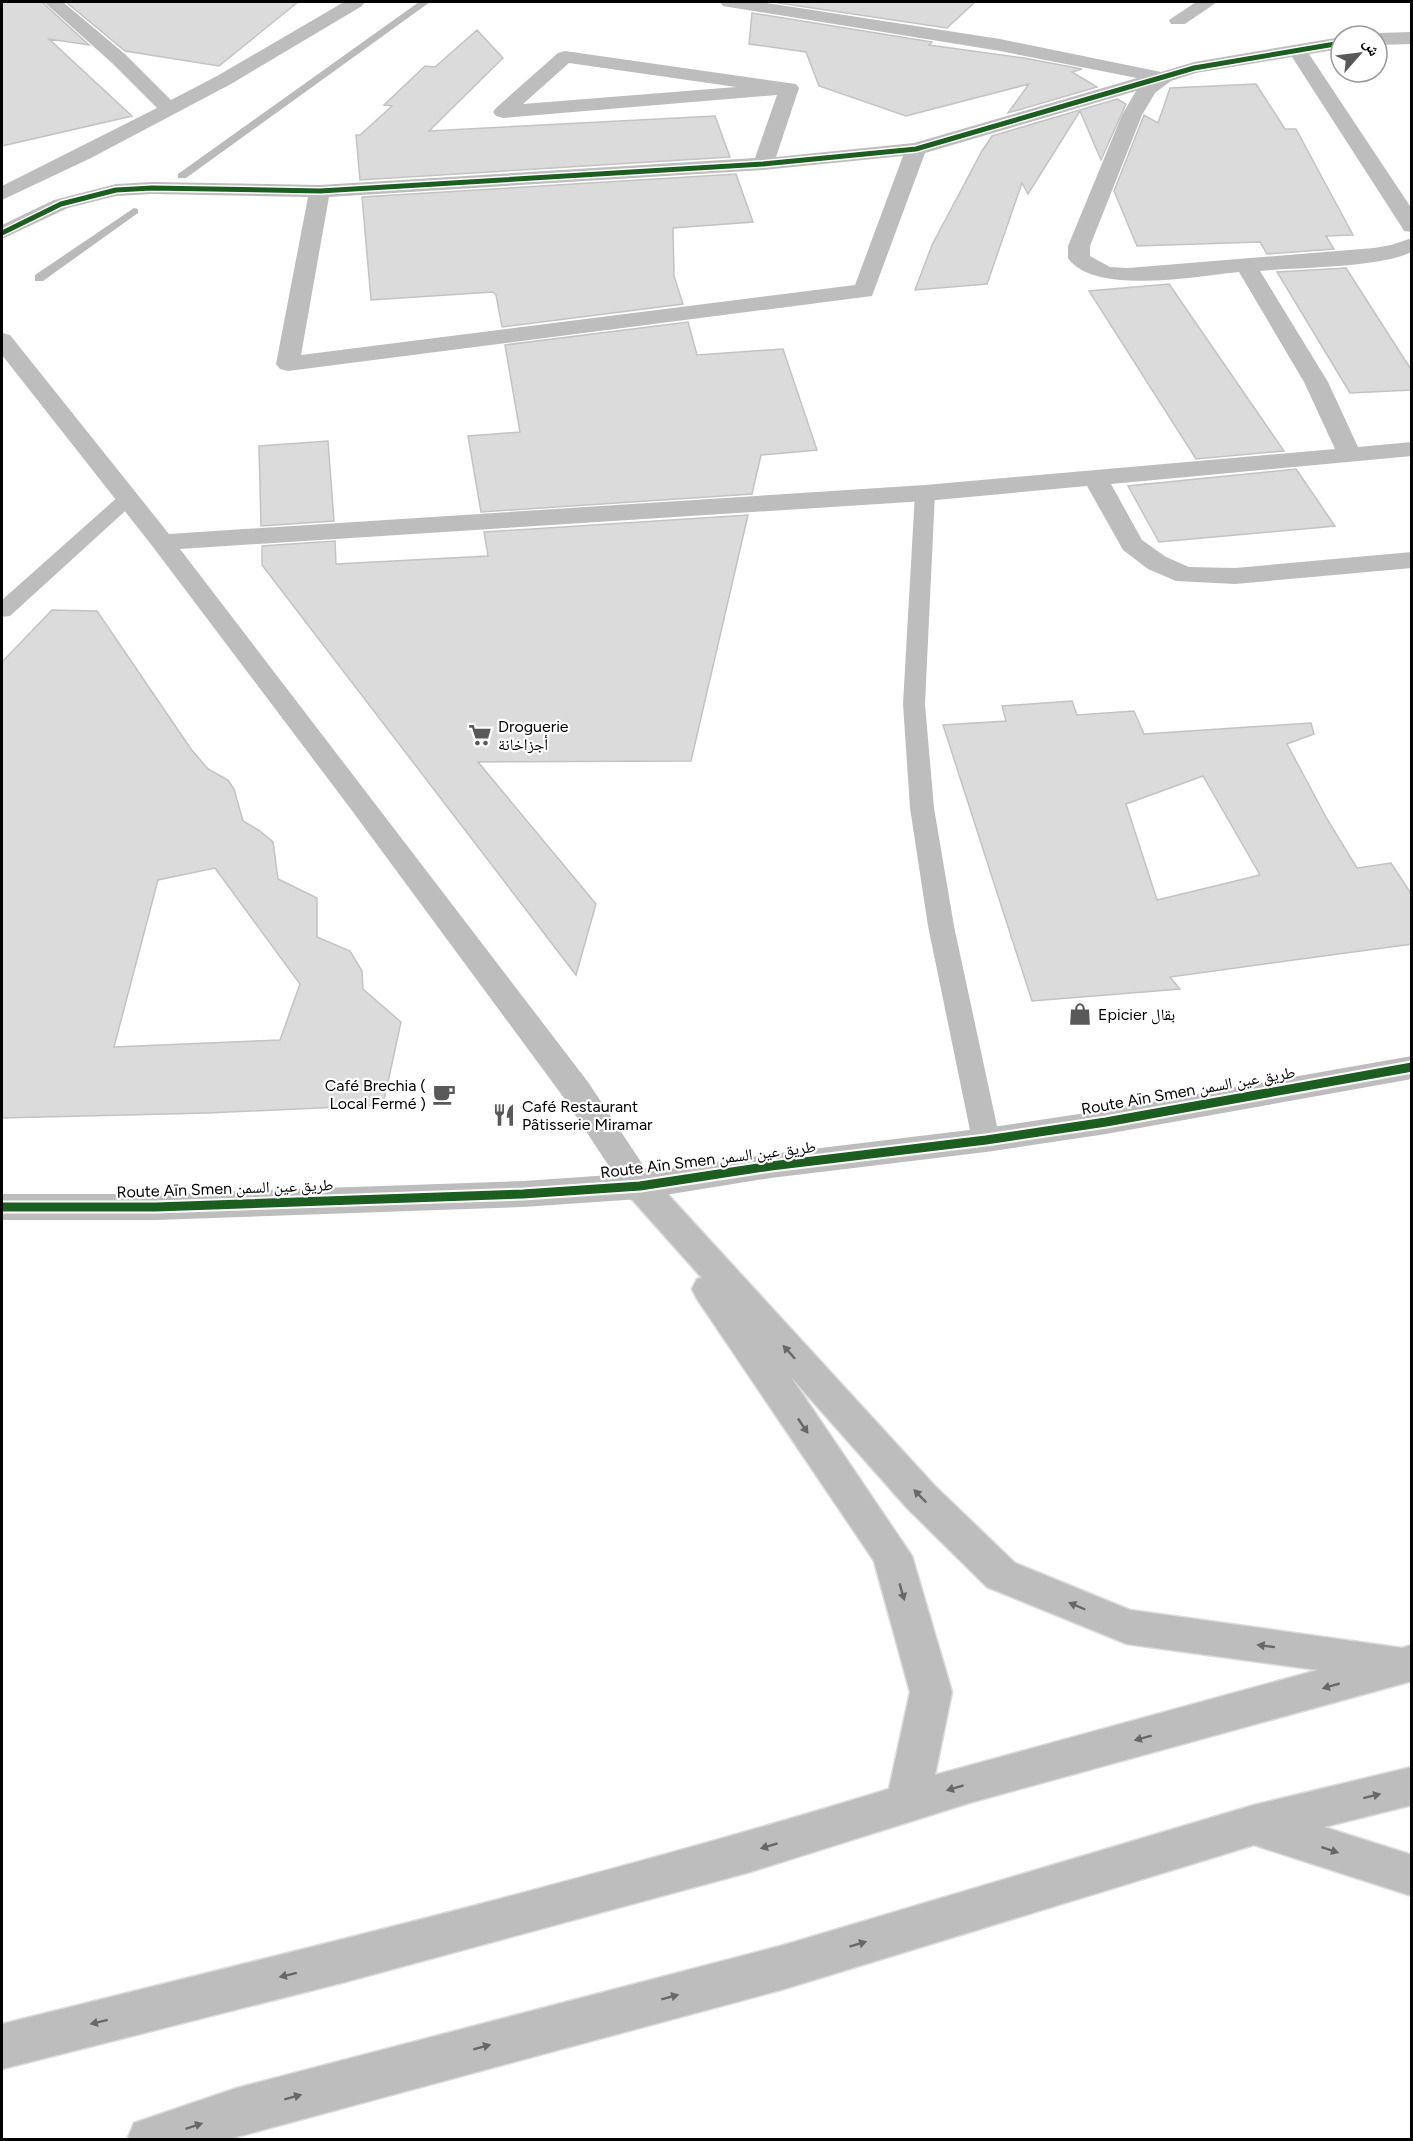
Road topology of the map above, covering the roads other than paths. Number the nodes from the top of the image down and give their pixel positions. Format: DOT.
graph roads {
  1 [pos="53,2"];
  2 [pos="356,2"];
  3 [pos="729,2"];
  4 [pos="1208,2"];
  5 [pos="1179,20"];
  6 [pos="1412,38"];
  7 [pos="1389,39"];
  8 [pos="1329,45"];
  9 [pos="1296,49"];
  10 [pos="1163,78"];
  11 [pos="789,88"];
  12 [pos="168,108"];
  13 [pos="916,149"];
  14 [pos="763,164"];
  15 [pos="320,191"];
  16 [pos="2,194"];
  17 [pos="1412,226"];
  18 [pos="2,233"];
  19 [pos="1412,244"];
  20 [pos="1246,265"];
  21 [pos="5,351"];
  22 [pos="1412,449"];
  23 [pos="1349,453"];
  24 [pos="1095,477"];
  25 [pos="925,494"];
  26 [pos="127,499"];
  27 [pos="162,542"];
  28 [pos="1412,560"];
  29 [pos="2,611"];
  30 [pos="1412,1067"];
  31 [pos="986,1140"];
  32 [pos="640,1186"];
  33 [pos="2,1207"];
  34 [pos="1410,1664"];
  35 [pos="1412,1786"];
  36 [pos="908,1803"];
  37 [pos="1254,1825"];
  38 [pos="1412,1876"];
  39 [pos="2,2047"];
  40 [pos="151,2139"];
  1 -- 12 [label="main road"];
  2 -- 12 [label="main road"];
  3 -- 10 [label="main road"];
  4 -- 5 [label="main road"];
  6 -- 7 [label="main road"];
  8 -- 9 [label="main road"];
  9 -- 10 [label="main road"];
  9 -- 17 [label="main road"];
  10 -- 13 [label="main road"];
  10 -- 20 [label="main road"];
  11 -- 11 [label="main road"];
  11 -- 14 [label="main road"];
  12 -- 16 [label="main road"];
  13 -- 14 [label="main road"];
  13 -- 15 [label="main road"];
  14 -- 15 [label="main road"];
  15 -- 18 [label="main road"];
  19 -- 20 [label="main road"];
  20 -- 23 [label="main road"];
  21 -- 26 [label="main road"];
  22 -- 23 [label="main road"];
  23 -- 24 [label="main road"];
  24 -- 25 [label="main road"];
  24 -- 28 [label="main road"];
  25 -- 27 [label="main road"];
  25 -- 31 [label="lane"];
  26 -- 27 [label="main road"];
  26 -- 29 [label="lane"];
  27 -- 32 [label="main road"];
  30 -- 31 [label="main road, Route Aïn Smen طريق عين السمن"];
  31 -- 32 [label="main road, Route Aïn Smen طريق عين السمن"];
  32 -- 33 [label="main road, Route Aïn Smen طريق عين السمن"];
  34 -- 32 [label="main road, one-way"];
  32 -- 36 [label="main road, one-way"];
  34 -- 36 [label="main road, one-way"];
  37 -- 35 [label="main road, one-way"];
  36 -- 39 [label="main road, one-way"];
  37 -- 38 [label="main road, one-way"];
  40 -- 37 [label="main road, one-way"];
}
